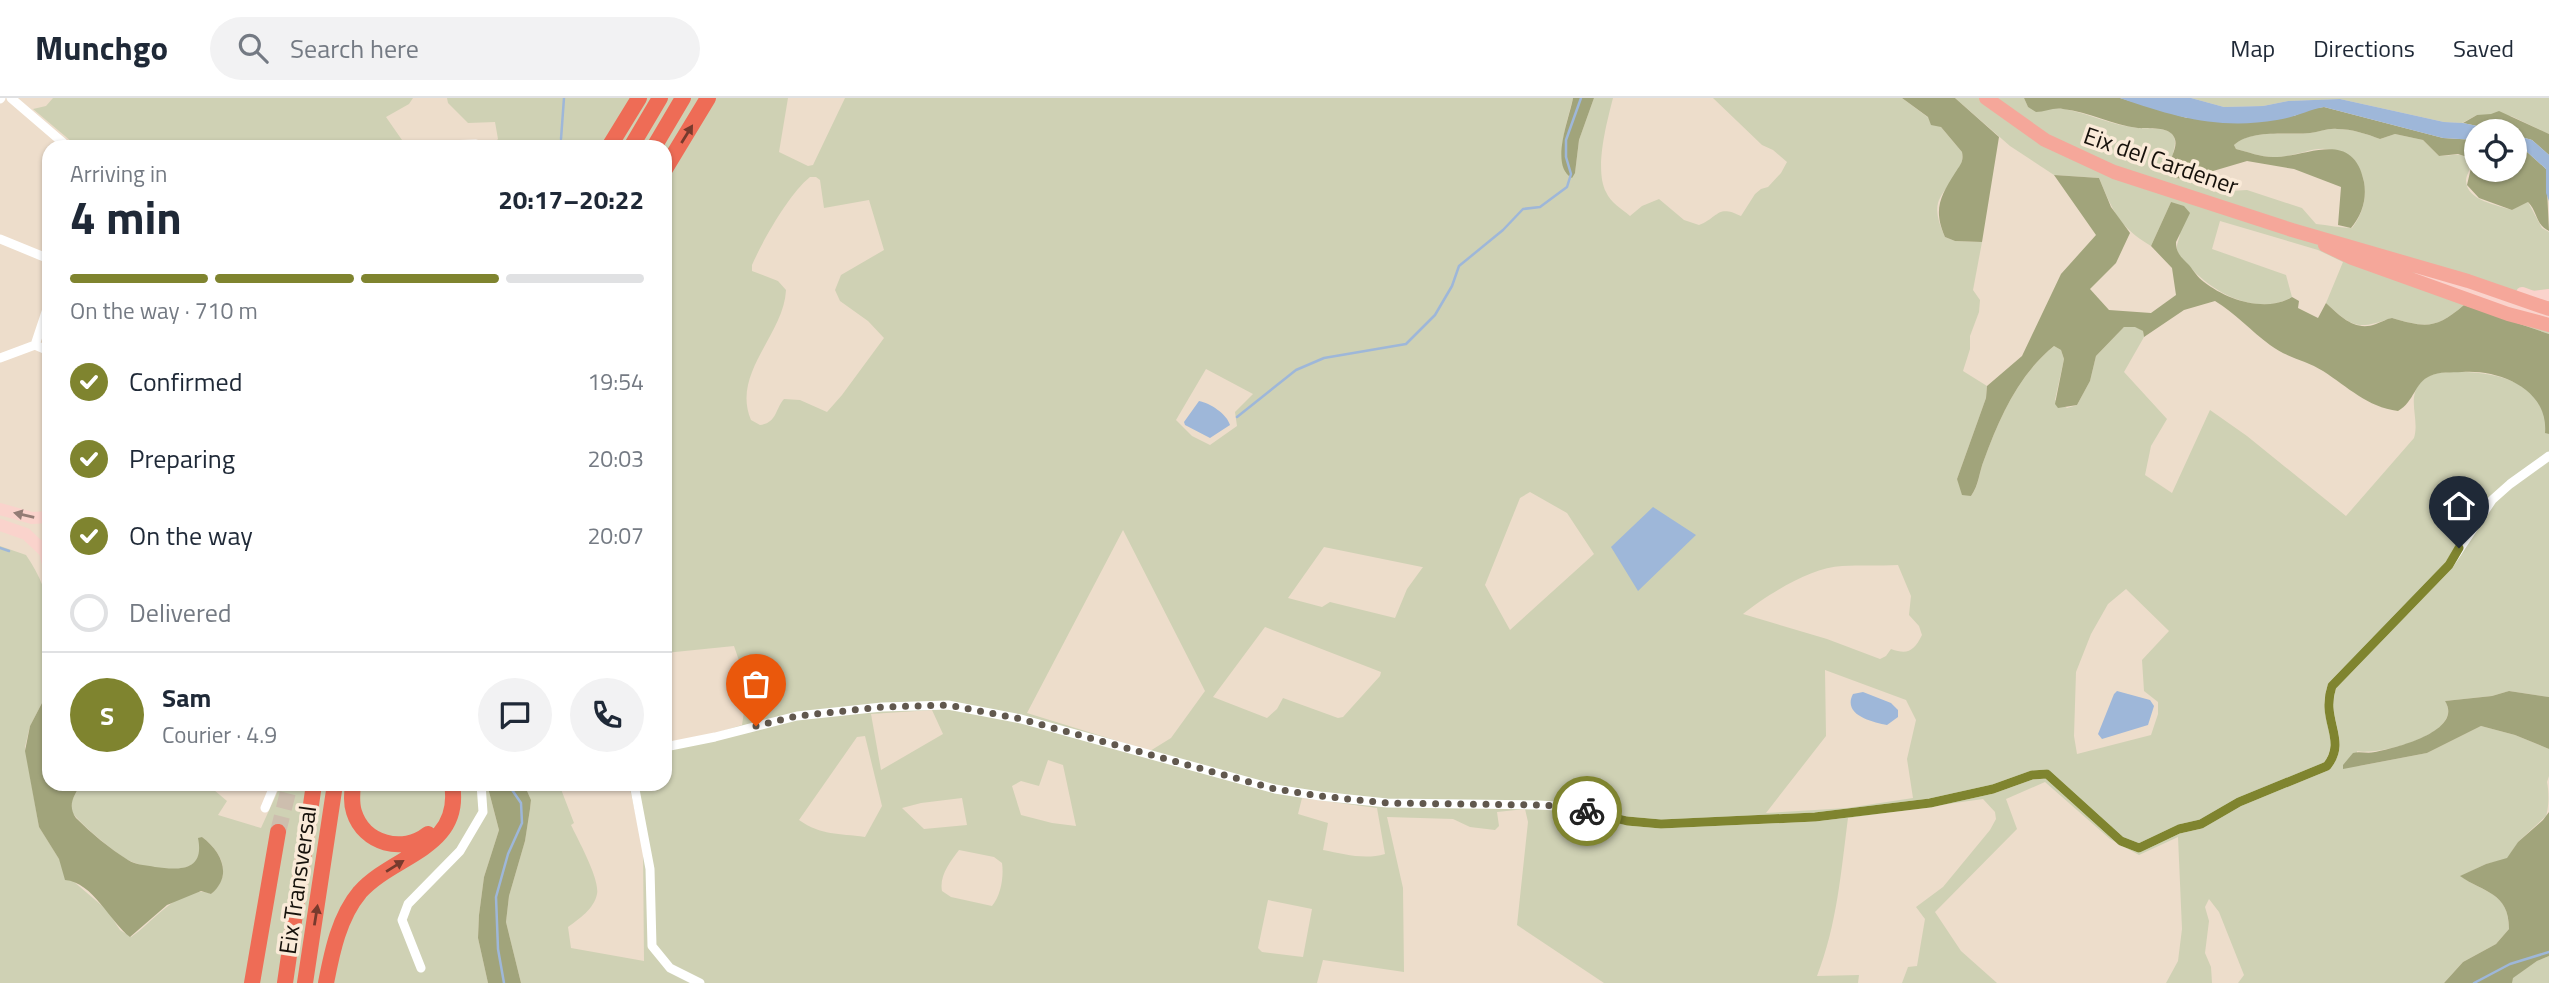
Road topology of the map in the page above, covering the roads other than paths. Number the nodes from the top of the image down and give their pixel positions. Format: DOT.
graph roads {
  1 [pos="10,98"];
  2 [pos="639,98"];
  3 [pos="660,98"];
  4 [pos="683,98"];
  5 [pos="708,98"];
  6 [pos="1986,98"];
  7 [pos="60,140"];
  8 [pos="614,140"];
  9 [pos="635,140"];
  10 [pos="658,140"];
  11 [pos="672,157"];
  12 [pos="2292,230"];
  13 [pos="2,241"];
  14 [pos="42,256"];
  15 [pos="2412,279"];
  16 [pos="2468,281"];
  17 [pos="2549,295"];
  18 [pos="2549,311"];
  19 [pos="42,324"];
  20 [pos="2549,326"];
  21 [pos="35,345"];
  22 [pos="42,348"];
  23 [pos="0,358"];
  24 [pos="2549,456"];
  25 [pos="0,509"];
  26 [pos="42,517"];
  27 [pos="0,525"];
  28 [pos="42,549"];
  29 [pos="672,746"];
  30 [pos="272,791"];
  31 [pos="313,791"];
  32 [pos="334,791"];
  33 [pos="353,791"];
  34 [pos="443,791"];
  35 [pos="454,791"];
  36 [pos="481,791"];
  37 [pos="635,791"];
  38 [pos="265,808"];
  39 [pos="278,832"];
  40 [pos="421,968"];
  41 [pos="252,983"];
  42 [pos="285,983"];
  43 [pos="305,983"];
  44 [pos="326,983"];
  45 [pos="700,983"];
  1 -- 7 [label="street"];
  2 -- 8 [label="highway"];
  3 -- 9 [label="highway"];
  4 -- 10 [label="highway"];
  11 -- 5 [label="highway, one-way"];
  6 -- 12 [label="main road, Eix del Cardener"];
  12 -- 15 [label="main road, Eix del Cardener"];
  12 -- 16 [label="main road, Eix del Cardener"];
  13 -- 14 [label="street"];
  15 -- 18 [label="street"];
  15 -- 20 [label="main road, Eix del Cardener"];
  16 -- 17 [label="street"];
  16 -- 18 [label="main road, Eix del Cardener"];
  19 -- 21 [label="street"];
  21 -- 22 [label="street"];
  21 -- 23 [label="street"];
  24 -- 29 [label="street"];
  26 -- 25 [label="street, one-way"];
  27 -- 28 [label="street"];
  30 -- 38 [label="street"];
  31 -- 42 [label="highway, Eix Transversal"];
  43 -- 32 [label="highway, Eix Transversal, one-way"];
  33 -- 34 [label="highway"];
  44 -- 35 [label="highway, one-way"];
  36 -- 40 [label="street"];
  37 -- 45 [label="street"];
  39 -- 41 [label="highway"];
}
